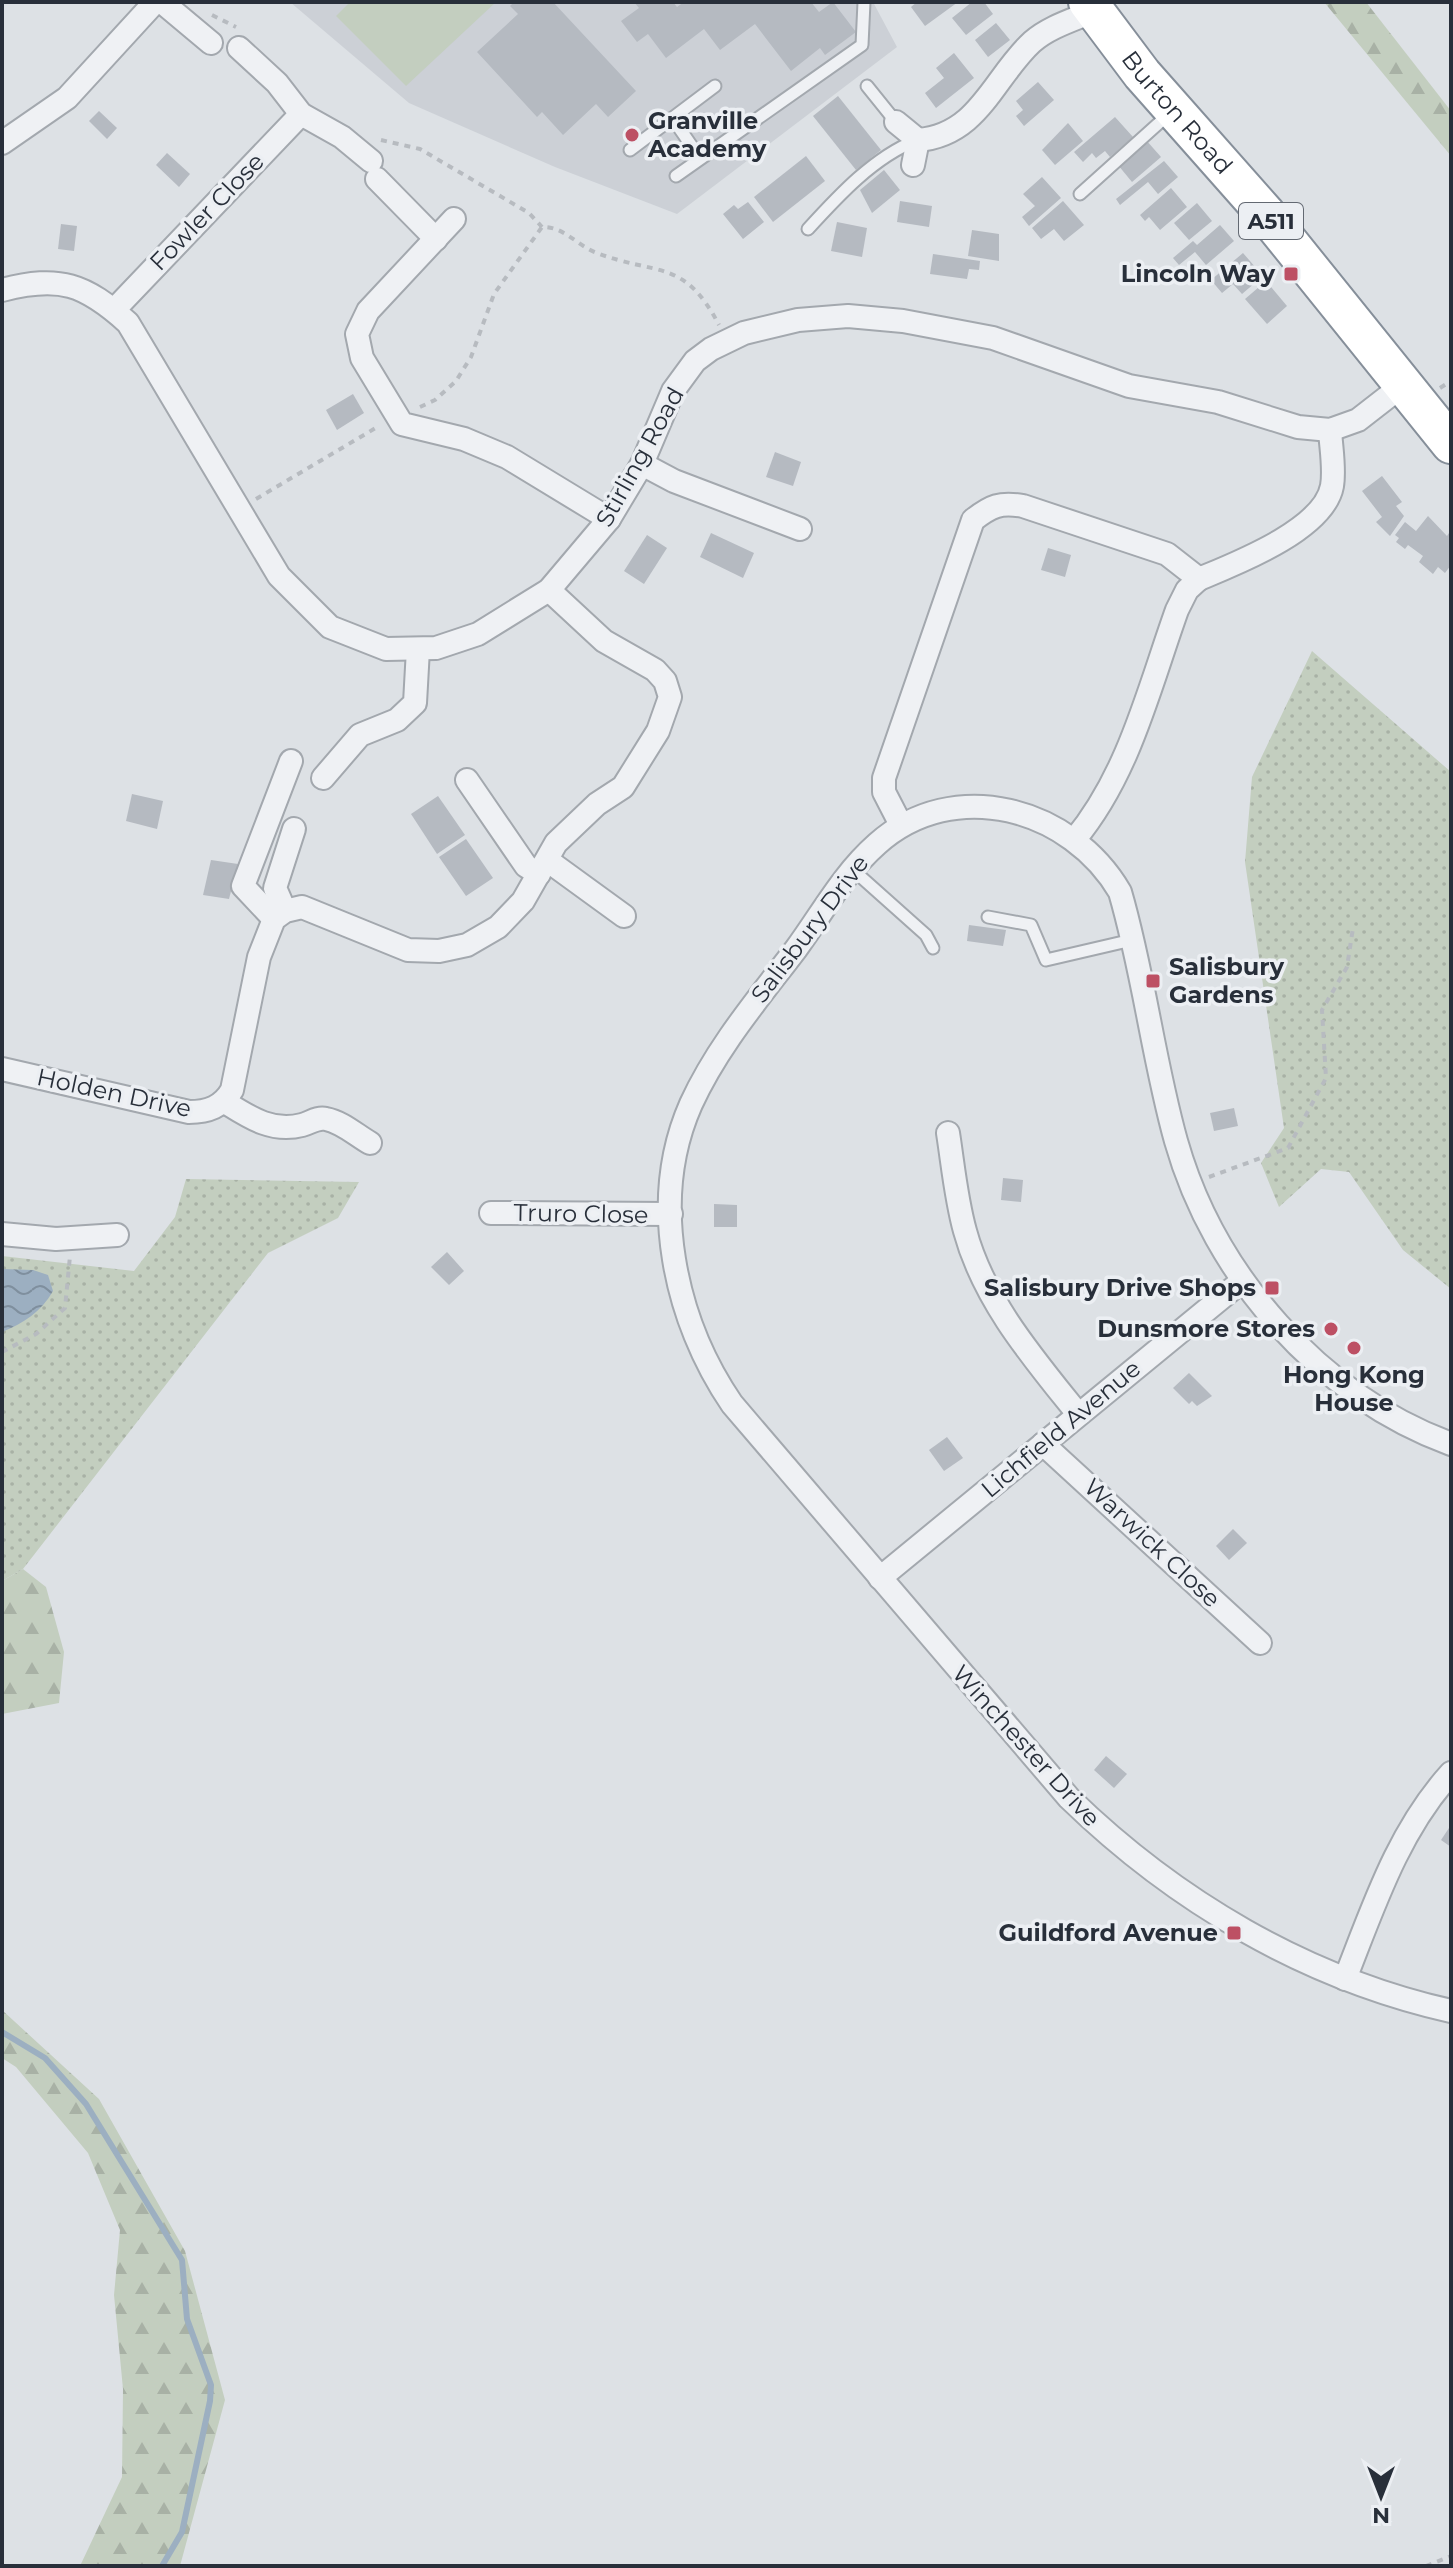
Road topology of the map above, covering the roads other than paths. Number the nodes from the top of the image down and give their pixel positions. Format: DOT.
graph roads {
  1 [pos="864,2"];
  2 [pos="148,5"];
  3 [pos="1091,7"];
  4 [pos="211,43"];
  5 [pos="239,48"];
  6 [pos="715,86"];
  7 [pos="867,86"];
  8 [pos="1173,110"];
  9 [pos="301,114"];
  10 [pos="673,119"];
  11 [pos="896,122"];
  12 [pos="918,140"];
  13 [pos="2,143"];
  14 [pos="630,150"];
  15 [pos="700,158"];
  16 [pos="913,165"];
  17 [pos="676,176"];
  18 [pos="1080,194"];
  19 [pos="454,219"];
  20 [pos="808,229"];
  21 [pos="436,239"];
  22 [pos="3,287"];
  23 [pos="114,310"];
  24 [pos="1403,385"];
  25 [pos="1330,430"];
  26 [pos="1451,444"];
  27 [pos="642,464"];
  28 [pos="609,519"];
  29 [pos="800,529"];
  30 [pos="1199,579"];
  31 [pos="549,590"];
  32 [pos="418,649"];
  33 [pos="291,761"];
  34 [pos="323,778"];
  35 [pos="467,780"];
  36 [pos="901,825"];
  37 [pos="294,829"];
  38 [pos="1075,839"];
  39 [pos="543,867"];
  40 [pos="852,868"];
  41 [pos="279,915"];
  42 [pos="624,916"];
  43 [pos="988,917"];
  44 [pos="1132,940"];
  45 [pos="933,948"];
  46 [pos="2,1069"];
  47 [pos="225,1102"];
  48 [pos="948,1133"];
  49 [pos="370,1143"];
  50 [pos="491,1213"];
  51 [pos="671,1214"];
  52 [pos="2,1234"];
  53 [pos="117,1235"];
  54 [pos="1242,1281"];
  55 [pos="1078,1414"];
  56 [pos="1043,1444"];
  57 [pos="1451,1444"];
  58 [pos="880,1578"];
  59 [pos="1260,1643"];
  60 [pos="1451,1773"];
  61 [pos="1345,1979"];
  62 [pos="1451,2011"];
  1 -- 15 [label="lane"];
  2 -- 4 [label="street"];
  2 -- 13 [label="street"];
  3 -- 8 [label="highway, Burton Road / A511"];
  3 -- 12 [label="street"];
  5 -- 9 [label="street"];
  6 -- 10 [label="lane"];
  7 -- 11 [label="lane"];
  8 -- 18 [label="lane"];
  8 -- 24 [label="highway, Burton Road / A511"];
  9 -- 21 [label="street"];
  9 -- 23 [label="street, Fowler Close"];
  10 -- 14 [label="lane"];
  10 -- 15 [label="lane"];
  11 -- 12 [label="street"];
  12 -- 16 [label="street"];
  12 -- 20 [label="lane"];
  15 -- 17 [label="lane"];
  19 -- 21 [label="street"];
  21 -- 28 [label="street"];
  22 -- 23 [label="street, Stirling Road"];
  23 -- 32 [label="street, Stirling Road"];
  24 -- 25 [label="street"];
  24 -- 26 [label="highway, Burton Road / A511"];
  25 -- 27 [label="street, Stirling Road"];
  25 -- 30 [label="street"];
  27 -- 28 [label="street, Stirling Road"];
  27 -- 29 [label="street"];
  28 -- 31 [label="street, Stirling Road"];
  30 -- 36 [label="street"];
  30 -- 38 [label="street"];
  31 -- 32 [label="street, Stirling Road"];
  31 -- 39 [label="street"];
  32 -- 34 [label="street"];
  33 -- 41 [label="street"];
  35 -- 39 [label="street"];
  36 -- 38 [label="street, Salisbury Drive"];
  36 -- 40 [label="street, Salisbury Drive"];
  37 -- 41 [label="street"];
  38 -- 44 [label="street, Salisbury Drive"];
  39 -- 41 [label="street"];
  39 -- 42 [label="street"];
  40 -- 45 [label="lane"];
  40 -- 51 [label="street, Salisbury Drive"];
  41 -- 47 [label="street, Holden Drive"];
  43 -- 44 [label="lane"];
  44 -- 54 [label="street, Salisbury Drive"];
  46 -- 47 [label="street, Holden Drive"];
  47 -- 49 [label="street, Holden Drive"];
  48 -- 55 [label="street"];
  50 -- 51 [label="street, Truro Close"];
  51 -- 58 [label="street, Salisbury Drive"];
  52 -- 53 [label="street"];
  54 -- 55 [label="street, Lichfield Avenue"];
  54 -- 57 [label="street, Salisbury Drive"];
  55 -- 56 [label="street, Lichfield Avenue"];
  56 -- 58 [label="street, Lichfield Avenue"];
  56 -- 59 [label="street, Warwick Close"];
  58 -- 61 [label="street, Winchester Drive"];
  60 -- 61 [label="street"];
  61 -- 62 [label="street, Winchester Drive"];
}
